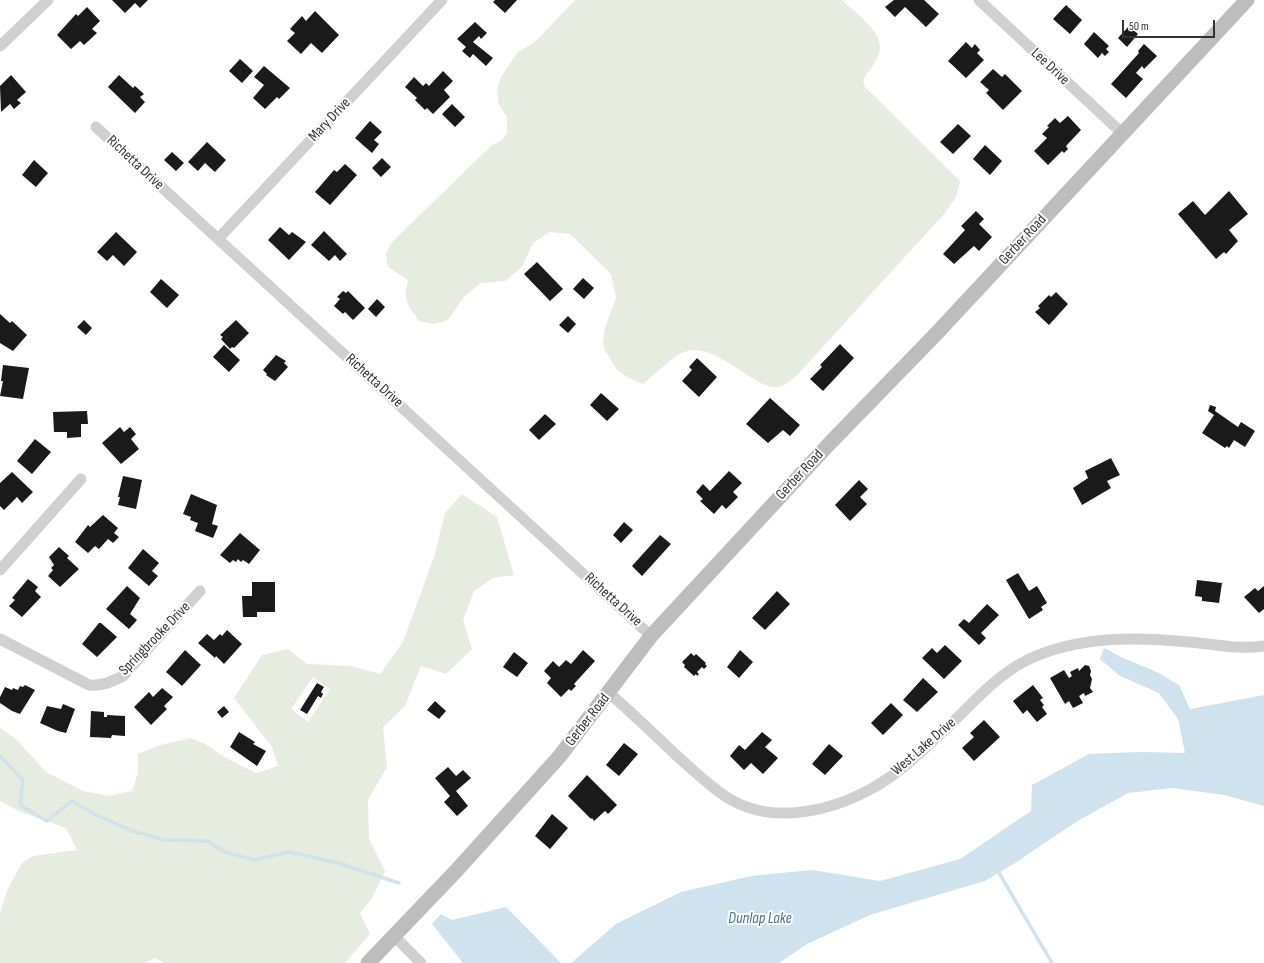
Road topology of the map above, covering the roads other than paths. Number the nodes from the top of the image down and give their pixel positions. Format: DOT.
graph roads {
  1 [pos="48,0"];
  2 [pos="442,0"];
  3 [pos="979,0"];
  4 [pos="1247,0"];
  5 [pos="0,46"];
  6 [pos="96,127"];
  7 [pos="1122,134"];
  8 [pos="218,239"];
  9 [pos="81,479"];
  10 [pos="0,570"];
  11 [pos="200,591"];
  12 [pos="651,636"];
  13 [pos="0,639"];
  14 [pos="1264,646"];
  15 [pos="609,693"];
  16 [pos="394,936"];
  17 [pos="368,963"];
  18 [pos="421,963"];
  1 -- 5 [label="street"];
  2 -- 8 [label="street, Mary Drive"];
  3 -- 7 [label="street, Lee Drive"];
  4 -- 7 [label="street, Gerber Road"];
  6 -- 8 [label="street, Richetta Drive"];
  7 -- 12 [label="street, Gerber Road"];
  8 -- 12 [label="street, Richetta Drive"];
  9 -- 10 [label="street"];
  11 -- 13 [label="street, Springbrooke Drive"];
  12 -- 15 [label="street, Gerber Road"];
  14 -- 15 [label="street, West Lake Drive"];
  15 -- 16 [label="street, Gerber Road"];
  16 -- 17 [label="street, Gerber Road"];
  16 -- 18 [label="street"];
}
